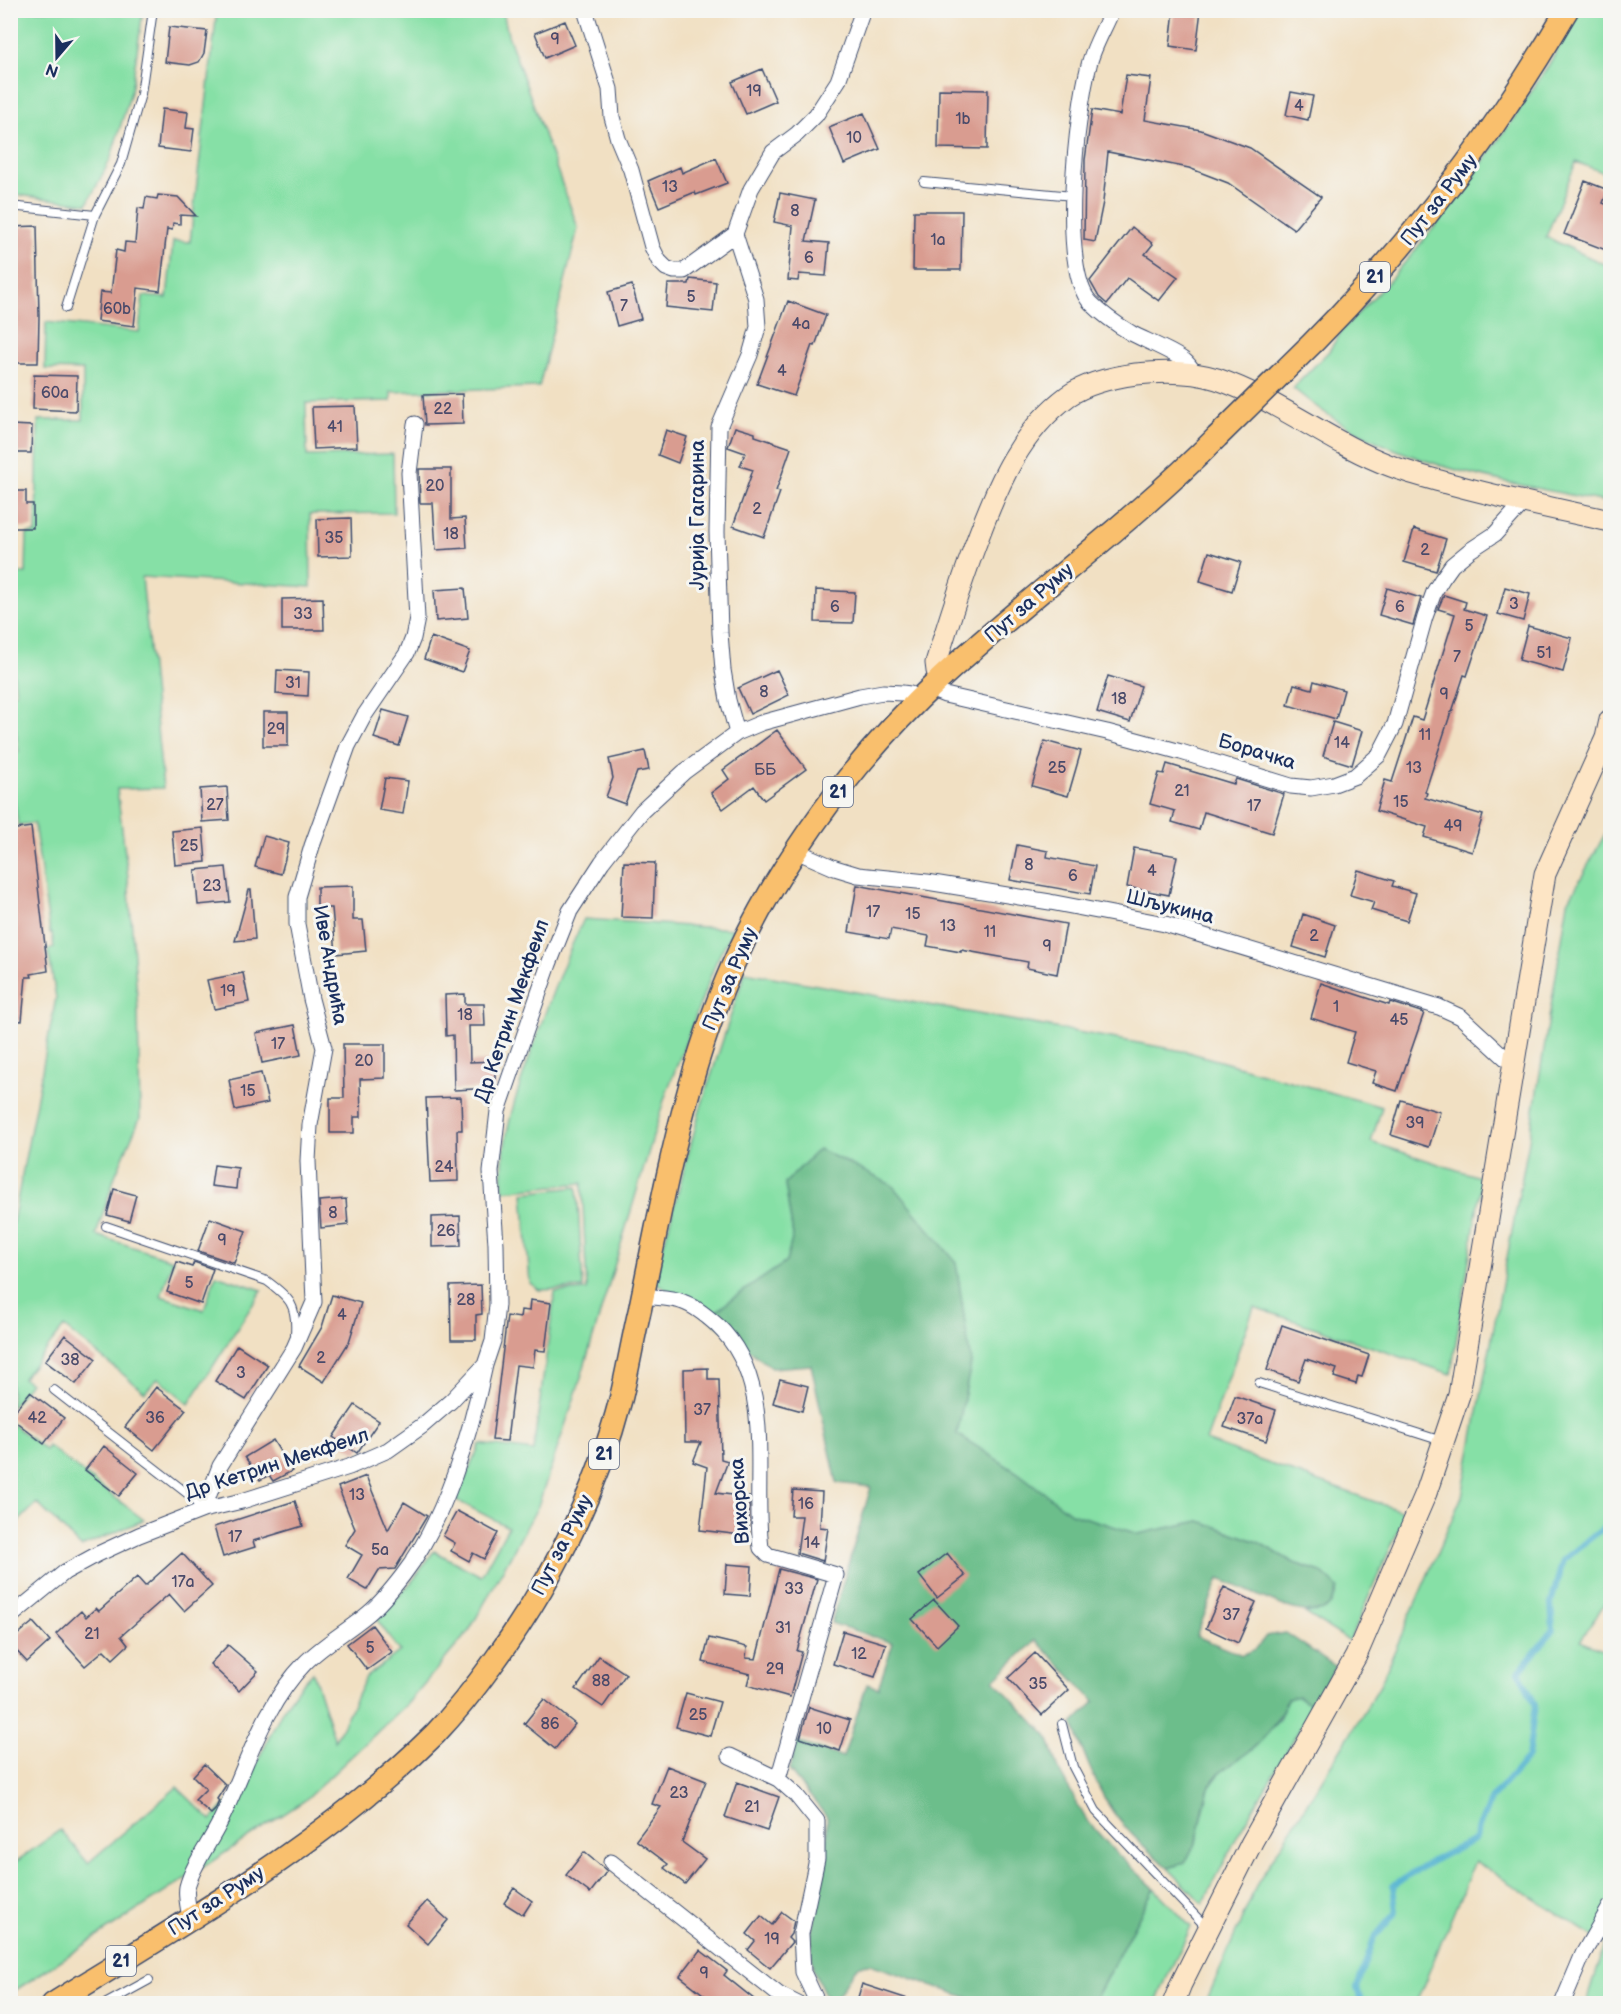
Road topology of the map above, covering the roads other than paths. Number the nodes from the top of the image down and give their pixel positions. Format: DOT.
graph roads {
  1 [pos="153,10"];
  2 [pos="585,10"];
  3 [pos="863,10"];
  4 [pos="1112,10"];
  5 [pos="1567,10"];
  6 [pos="924,182"];
  7 [pos="1073,196"];
  8 [pos="10,206"];
  9 [pos="95,216"];
  10 [pos="735,234"];
  11 [pos="66,308"];
  12 [pos="1195,375"];
  13 [pos="414,424"];
  14 [pos="1523,503"];
  15 [pos="1611,521"];
  16 [pos="930,689"];
  17 [pos="1611,720"];
  18 [pos="738,733"];
  19 [pos="796,851"];
  20 [pos="1512,1064"];
  21 [pos="106,1226"];
  22 [pos="642,1296"];
  23 [pos="294,1348"];
  24 [pos="485,1365"];
  25 [pos="1259,1383"];
  26 [pos="54,1390"];
  27 [pos="1443,1442"];
  28 [pos="203,1510"];
  29 [pos="10,1617"];
  30 [pos="1062,1724"];
  31 [pos="730,1756"];
  32 [pos="778,1779"];
  33 [pos="611,1862"];
  34 [pos="1611,1907"];
  35 [pos="189,1919"];
  36 [pos="1208,1929"];
  37 [pos="149,1980"];
  38 [pos="53,2004"];
  39 [pos="105,2004"];
  40 [pos="798,2004"];
  41 [pos="818,2004"];
  42 [pos="1173,2004"];
  43 [pos="1562,2004"];
  1 -- 9 [label="lane"];
  2 -- 10 [label="street"];
  3 -- 10 [label="street"];
  4 -- 7 [label="street"];
  5 -- 16 [label="main road, Пут за Руму / 21, bridge"];
  6 -- 7 [label="lane"];
  7 -- 12 [label="street"];
  8 -- 9 [label="lane"];
  9 -- 11 [label="lane"];
  10 -- 18 [label="street, Јурија Гагарина"];
  12 -- 14 [label="main road"];
  12 -- 16 [label="main road"];
  13 -- 23 [label="street, Иве Андрића"];
  14 -- 15 [label="main road"];
  14 -- 16 [label="street, Борачка"];
  16 -- 18 [label="street, Борачка"];
  16 -- 19 [label="main road, Пут за Руму / 21"];
  17 -- 20 [label="main road"];
  18 -- 24 [label="street, Др Кетрин Мекфеил"];
  19 -- 20 [label="street, Шљукина"];
  19 -- 22 [label="main road, Пут за Руму / 21"];
  20 -- 27 [label="main road"];
  21 -- 23 [label="lane"];
  22 -- 32 [label="street, Вихорска"];
  22 -- 35 [label="main road, Пут за Руму / 21"];
  23 -- 28 [label="street, Иве Андрића"];
  24 -- 28 [label="street, Др Кетрин Мекфеил"];
  24 -- 35 [label="street"];
  25 -- 27 [label="lane"];
  26 -- 28 [label="lane"];
  27 -- 36 [label="main road"];
  28 -- 29 [label="street, Др Кетрин Мекфеил"];
  30 -- 36 [label="lane"];
  31 -- 32 [label="street"];
  32 -- 41 [label="street"];
  33 -- 40 [label="street"];
  34 -- 43 [label="street"];
  35 -- 38 [label="main road, Пут за Руму / 21"];
  36 -- 42 [label="main road"];
  37 -- 39 [label="lane"];
}
